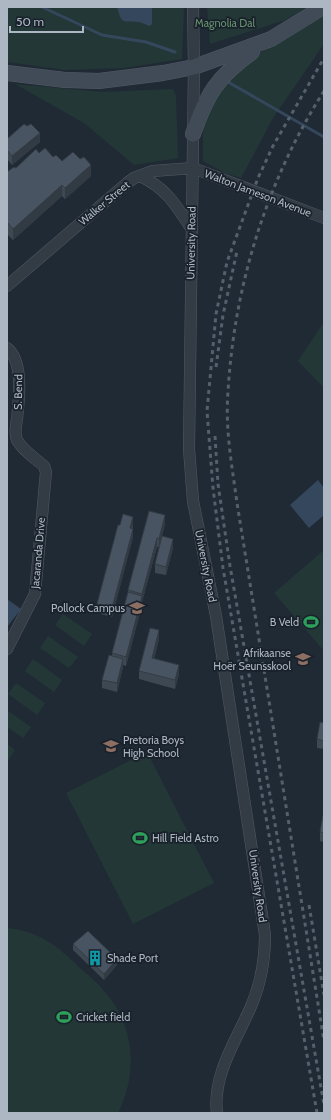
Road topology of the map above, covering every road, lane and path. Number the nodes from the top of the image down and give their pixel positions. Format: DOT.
graph roads {
  1 [pos="193,7"];
  2 [pos="323,7"];
  3 [pos="271,39"];
  4 [pos="194,67"];
  5 [pos="7,73"];
  6 [pos="193,134"];
  7 [pos="193,168"];
  8 [pos="140,176"];
  9 [pos="324,218"];
  10 [pos="191,228"];
  11 [pos="7,286"];
  12 [pos="7,348"];
  13 [pos="33,456"];
  14 [pos="7,649"];
  15 [pos="217,1113"];
  1 -- 4 [label="street, University Road"];
  2 -- 3 [label="main road"];
  3 -- 4 [label="main road"];
  3 -- 6 [label="main road"];
  4 -- 5 [label="main road"];
  4 -- 6 [label="street, University Road"];
  6 -- 7 [label="street, University Road"];
  7 -- 8 [label="street, Walker Street"];
  7 -- 9 [label="street, Walton Jameson Avenue"];
  7 -- 10 [label="street, University Road"];
  8 -- 10 [label="street"];
  8 -- 11 [label="street, Walker Street"];
  10 -- 15 [label="street, University Road"];
  12 -- 13 [label="street, S. Bend"];
  13 -- 14 [label="street, Jacaranda Drive"];
}
